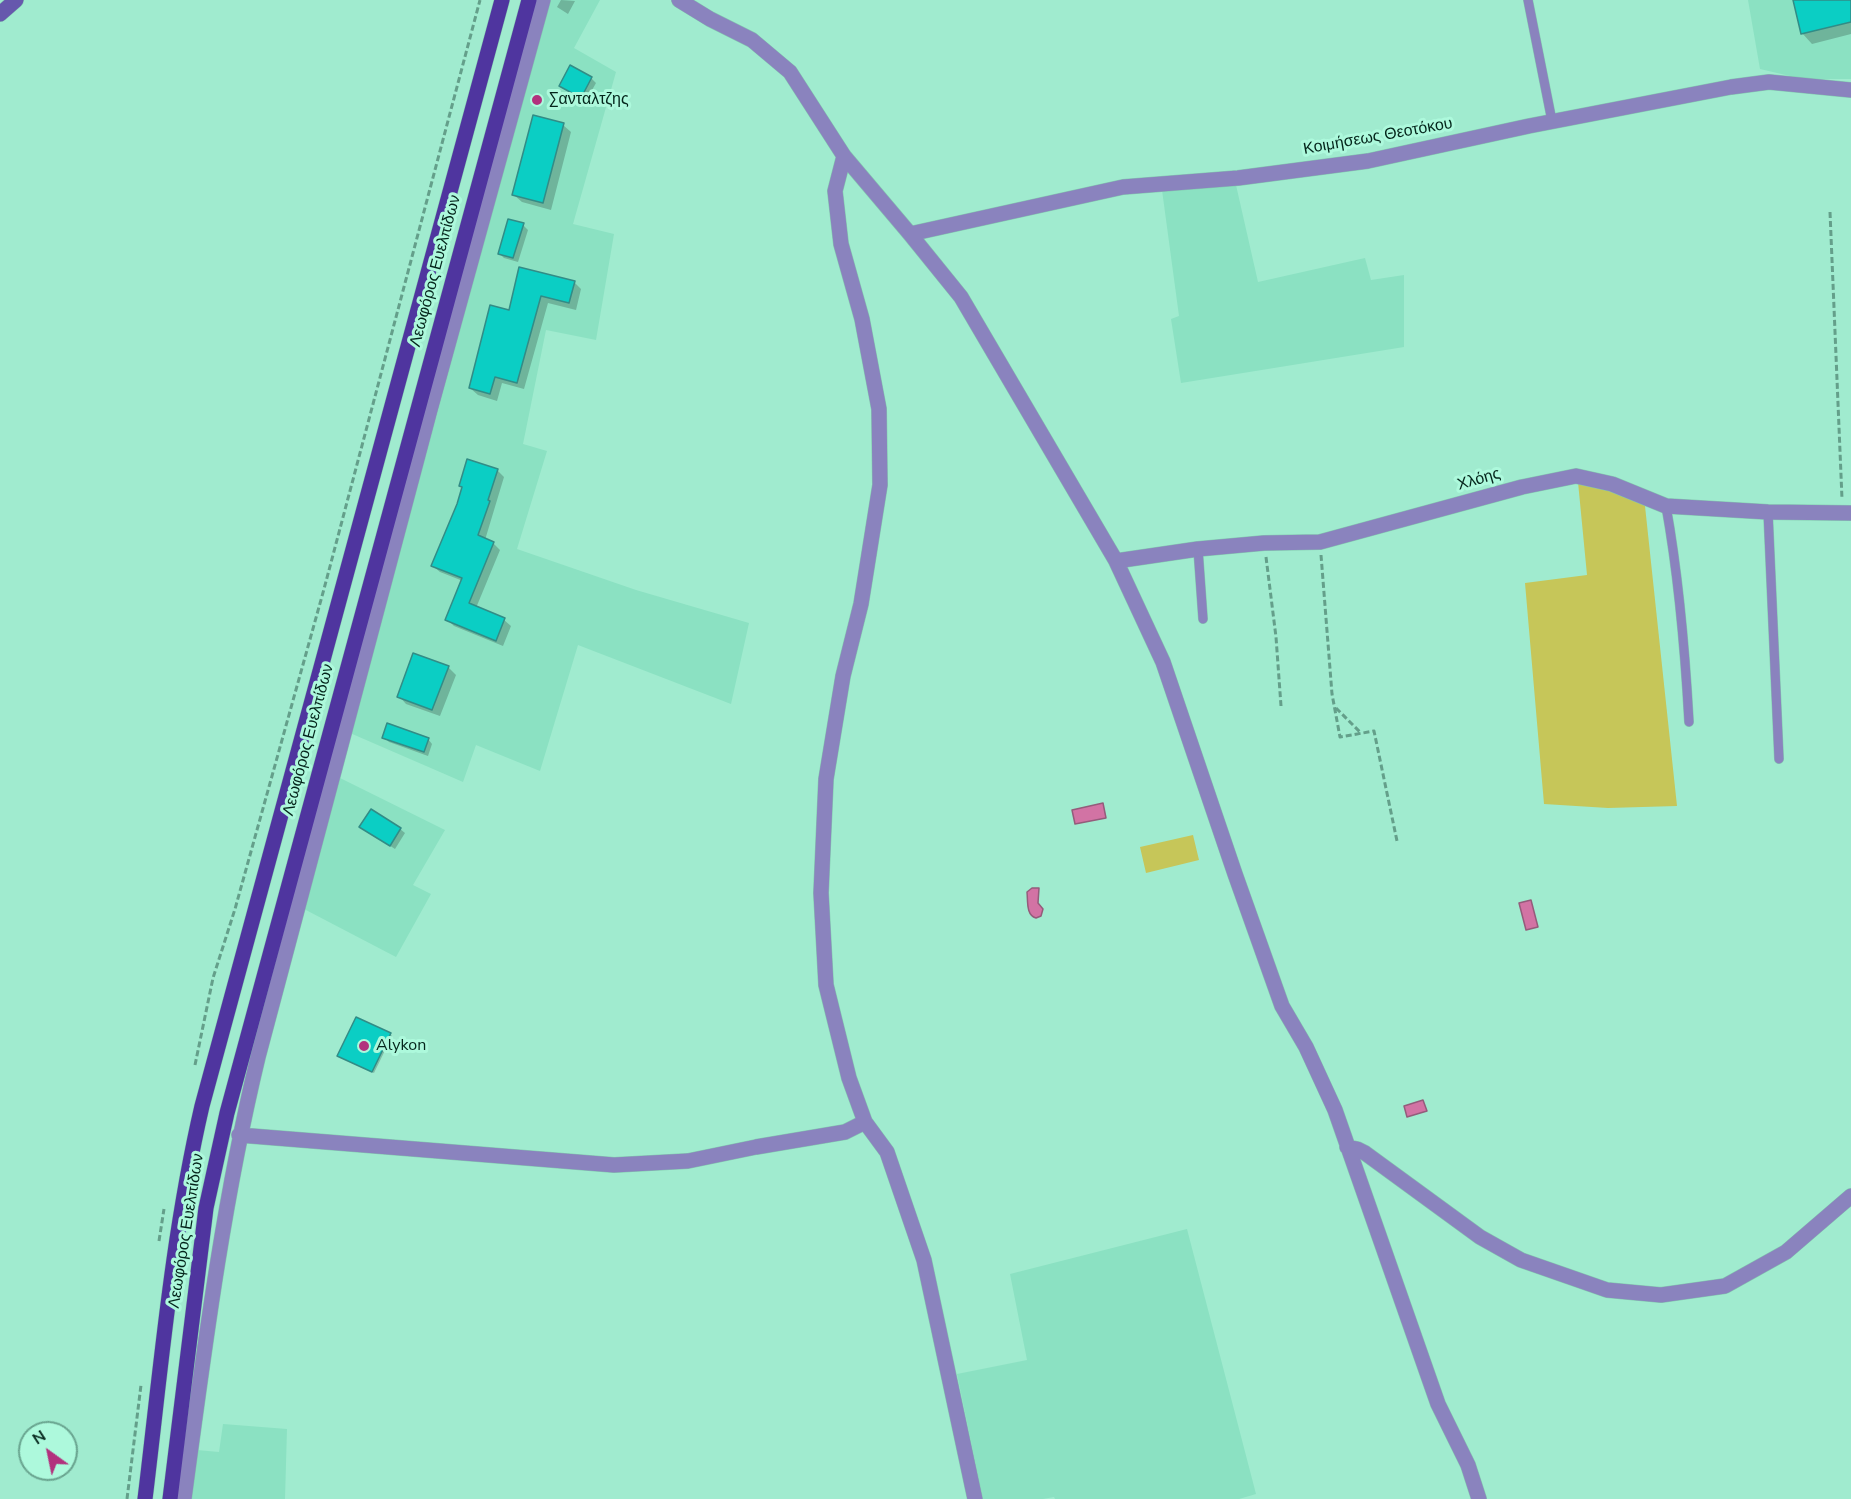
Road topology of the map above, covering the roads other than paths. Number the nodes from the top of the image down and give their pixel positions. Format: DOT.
graph roads {
  1 [pos="16,0"];
  2 [pos="502,0"];
  3 [pos="529,0"];
  4 [pos="543,0"];
  5 [pos="679,0"];
  6 [pos="1528,0"];
  7 [pos="0,14"];
  8 [pos="1851,90"];
  9 [pos="1552,121"];
  10 [pos="844,156"];
  11 [pos="910,234"];
  12 [pos="1666,506"];
  13 [pos="1768,512"];
  14 [pos="1847,513"];
  15 [pos="1198,549"];
  16 [pos="1116,561"];
  17 [pos="1203,619"];
  18 [pos="1689,722"];
  19 [pos="1779,759"];
  20 [pos="865,1122"];
  21 [pos="239,1135"];
  22 [pos="1347,1147"];
  23 [pos="1851,1196"];
  24 [pos="145,1499"];
  25 [pos="170,1499"];
  26 [pos="184,1499"];
  27 [pos="975,1499"];
  28 [pos="1479,1499"];
  1 -- 7 [label="street"];
  2 -- 24 [label="main road, Λεωφόρος Ευελπίδων"];
  3 -- 25 [label="main road, Λεωφόρος Ευελπίδων"];
  4 -- 21 [label="street"];
  5 -- 10 [label="street"];
  6 -- 9 [label="lane"];
  8 -- 9 [label="street, Κοιμήσεως Θεοτόκου"];
  9 -- 11 [label="street, Κοιμήσεως Θεοτόκου"];
  10 -- 11 [label="street"];
  10 -- 20 [label="street"];
  11 -- 16 [label="street"];
  12 -- 13 [label="street, Χλόης"];
  12 -- 15 [label="street, Χλόης"];
  12 -- 18 [label="lane"];
  13 -- 14 [label="street, Χλόης"];
  13 -- 19 [label="lane"];
  15 -- 16 [label="street, Χλόης"];
  15 -- 17 [label="lane"];
  16 -- 22 [label="street"];
  20 -- 21 [label="street"];
  20 -- 27 [label="street"];
  21 -- 26 [label="street"];
  22 -- 23 [label="street"];
  22 -- 28 [label="street"];
}
